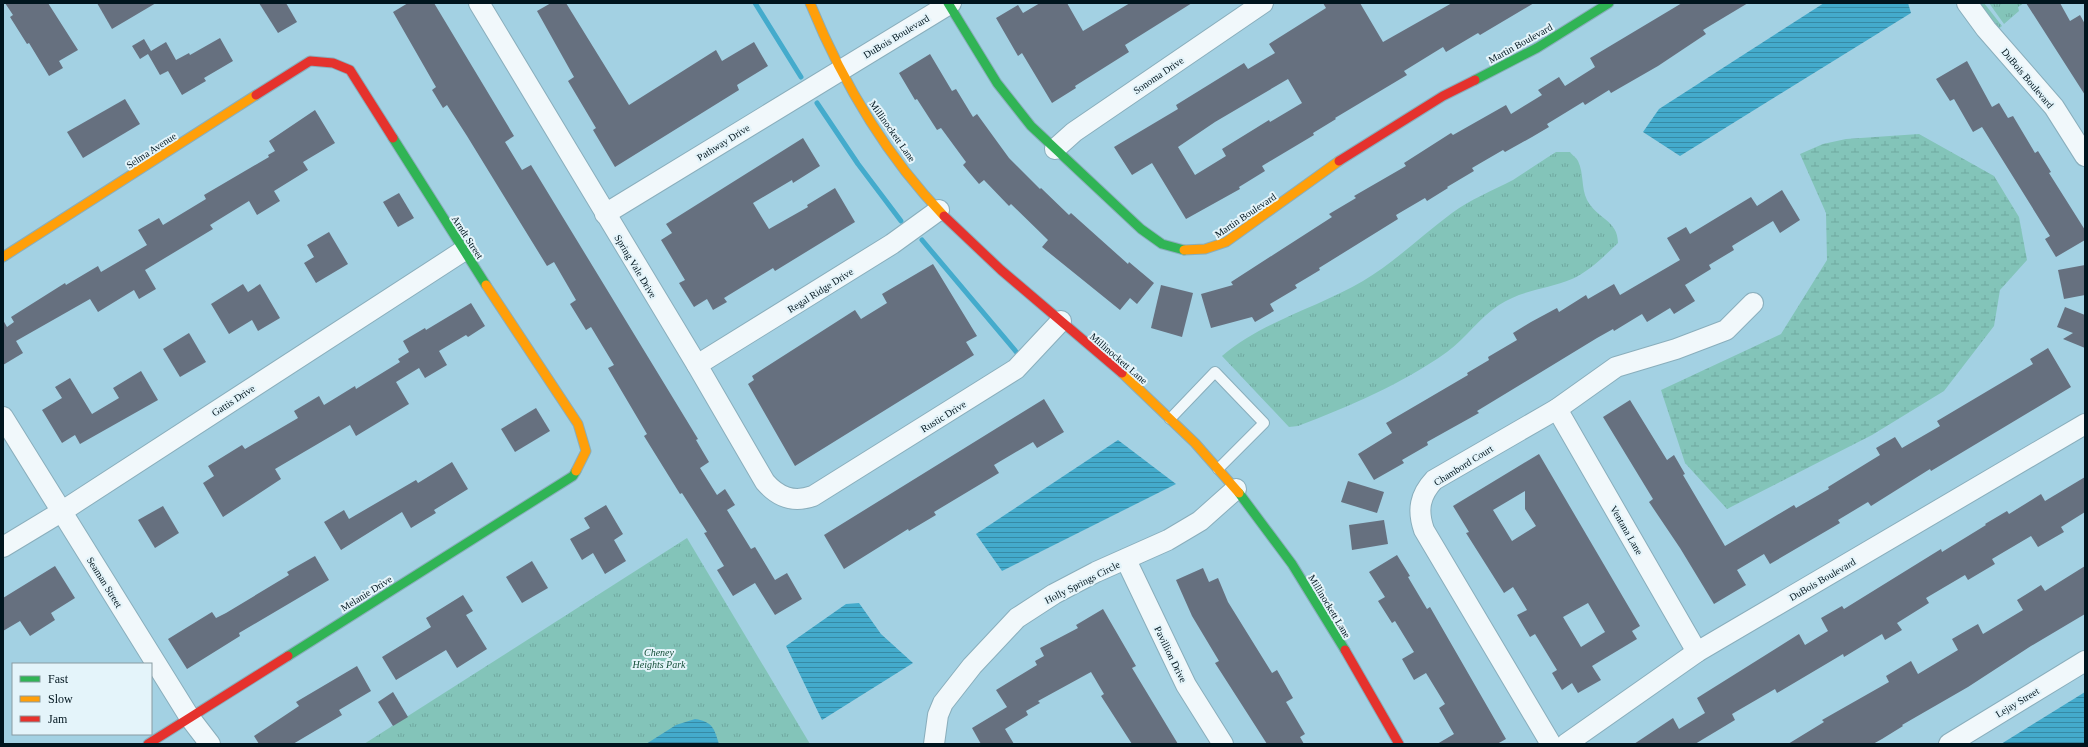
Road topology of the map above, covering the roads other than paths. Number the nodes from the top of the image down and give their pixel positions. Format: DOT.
graph roads {
  1 [pos="479,3"];
  2 [pos="810,3"];
  3 [pos="1263,3"];
  4 [pos="1609,3"];
  5 [pos="1967,3"];
  6 [pos="949,4"];
  7 [pos="1587,9"];
  8 [pos="310,61"];
  9 [pos="841,69"];
  10 [pos="1055,149"];
  11 [pos="2085,156"];
  12 [pos="939,210"];
  13 [pos="605,214"];
  14 [pos="463,251"];
  15 [pos="3,257"];
  16 [pos="1753,303"];
  17 [pos="1061,321"];
  18 [pos="697,365"];
  19 [pos="1557,409"];
  20 [pos="3,417"];
  21 [pos="1170,419"];
  22 [pos="2085,424"];
  23 [pos="586,451"];
  24 [pos="1218,469"];
  25 [pos="1236,489"];
  26 [pos="813,496"];
  27 [pos="61,512"];
  28 [pos="3,548"];
  29 [pos="1126,560"];
  30 [pos="1697,652"];
  31 [pos="2085,661"];
  32 [pos="190,718"];
  33 [pos="148,744"];
  34 [pos="210,744"];
  35 [pos="934,744"];
  36 [pos="1223,744"];
  37 [pos="1399,744"];
  38 [pos="1551,744"];
  39 [pos="1566,744"];
  40 [pos="1949,744"];
  1 -- 13 [label="street, Spring Vale Drive"];
  2 -- 9 [label="street, Millinockett Lane"];
  3 -- 10 [label="street, Sonoma Drive"];
  4 -- 7 [label="street, Martin Boulevard"];
  5 -- 11 [label="street, DuBois Boulevard"];
  6 -- 9 [label="street, DuBois Boulevard"];
  6 -- 10 [label="street, Martin Boulevard"];
  7 -- 10 [label="street, Martin Boulevard"];
  8 -- 14 [label="street, Arndt Street"];
  8 -- 15 [label="street, Selma Avenue"];
  9 -- 12 [label="street, Millinockett Lane"];
  9 -- 13 [label="street, Pathway Drive"];
  12 -- 17 [label="street, Millinockett Lane"];
  12 -- 18 [label="street, Regal Ridge Drive"];
  13 -- 18 [label="street, Spring Vale Drive"];
  14 -- 23 [label="street, Arndt Street"];
  14 -- 27 [label="street, Gattis Drive"];
  16 -- 19 [label="street, Chambord Court"];
  17 -- 21 [label="street, Millinockett Lane"];
  17 -- 26 [label="street, Rustic Drive"];
  18 -- 26 [label="street, Spring Vale Drive"];
  19 -- 30 [label="street, Ventana Lane"];
  19 -- 38 [label="street, Chambord Court"];
  20 -- 27 [label="street, Seaman Street"];
  21 -- 24 [label="street, Millinockett Lane"];
  21 -- 24 [label="lane"];
  22 -- 30 [label="street, DuBois Boulevard"];
  23 -- 32 [label="street, Melanie Drive"];
  24 -- 25 [label="street, Millinockett Lane"];
  25 -- 29 [label="street, Holly Springs Circle"];
  25 -- 37 [label="street, Millinockett Lane"];
  27 -- 28 [label="street, Gattis Drive"];
  27 -- 32 [label="street, Seaman Street"];
  29 -- 35 [label="street, Holly Springs Circle"];
  29 -- 36 [label="street, Pavillion Drive"];
  30 -- 39 [label="street, DuBois Boulevard"];
  31 -- 40 [label="street, Lejay Street"];
  32 -- 33 [label="street, Melanie Drive"];
  32 -- 34 [label="street, Seaman Street"];
}
